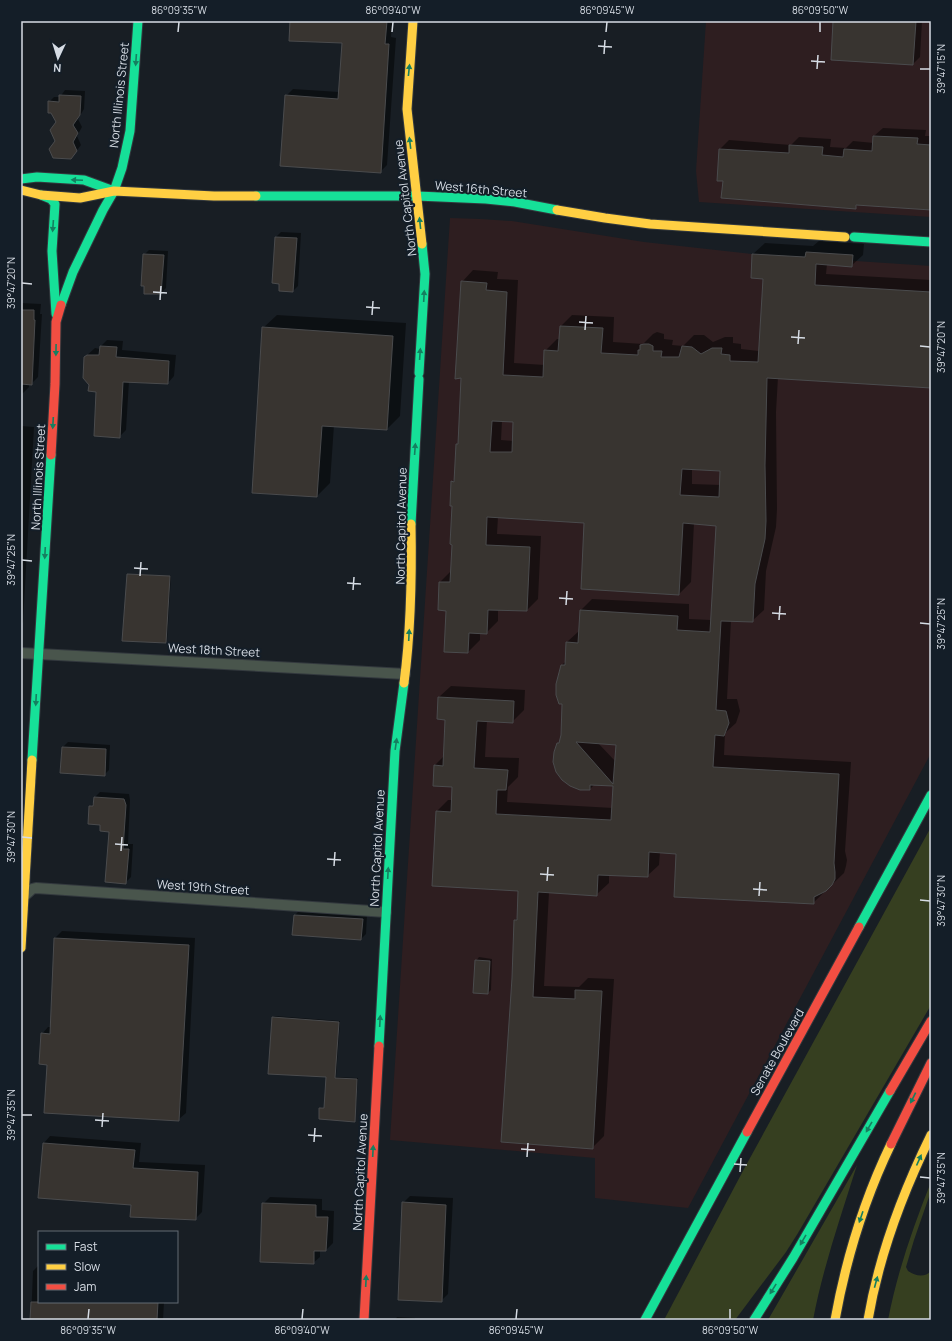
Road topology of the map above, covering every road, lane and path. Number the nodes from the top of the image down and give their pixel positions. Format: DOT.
graph roads {
  1 [pos="138,21"];
  2 [pos="413,21"];
  3 [pos="21,179"];
  4 [pos="21,190"];
  5 [pos="114,191"];
  6 [pos="41,195"];
  7 [pos="417,196"];
  8 [pos="931,242"];
  9 [pos="56,322"];
  10 [pos="21,653"];
  11 [pos="39,654"];
  12 [pos="405,674"];
  13 [pos="931,795"];
  14 [pos="23,897"];
  15 [pos="386,912"];
  16 [pos="21,948"];
  17 [pos="931,1021"];
  18 [pos="931,1063"];
  19 [pos="931,1135"];
  20 [pos="364,1320"];
  21 [pos="645,1320"];
  22 [pos="754,1320"];
  23 [pos="835,1320"];
  24 [pos="868,1320"];
  1 -- 5 [label="main road, North Illinois Street, one-way"];
  7 -- 2 [label="main road, North Capitol Avenue, one-way"];
  5 -- 3 [label="main road, West 16th Street, one-way"];
  4 -- 6 [label="main road, West 16th Street"];
  5 -- 6 [label="main road, West 16th Street"];
  5 -- 7 [label="main road, West 16th Street"];
  5 -- 9 [label="main road, North Illinois Street"];
  6 -- 9 [label="main road, one-way"];
  7 -- 8 [label="main road, West 16th Street"];
  12 -- 7 [label="main road, North Capitol Avenue, one-way"];
  9 -- 11 [label="main road, North Illinois Street, one-way"];
  10 -- 11 [label="street, West 18th Street"];
  11 -- 12 [label="street, West 18th Street"];
  11 -- 14 [label="main road, North Illinois Street, one-way"];
  15 -- 12 [label="main road, North Capitol Avenue, one-way"];
  13 -- 21 [label="main road, Senate Boulevard"];
  14 -- 15 [label="street, West 19th Street"];
  14 -- 16 [label="main road, North Illinois Street"];
  20 -- 15 [label="main road, North Capitol Avenue, one-way"];
  17 -- 22 [label="main road, one-way"];
  18 -- 23 [label="main road, one-way"];
  24 -- 19 [label="main road, one-way"];
}
